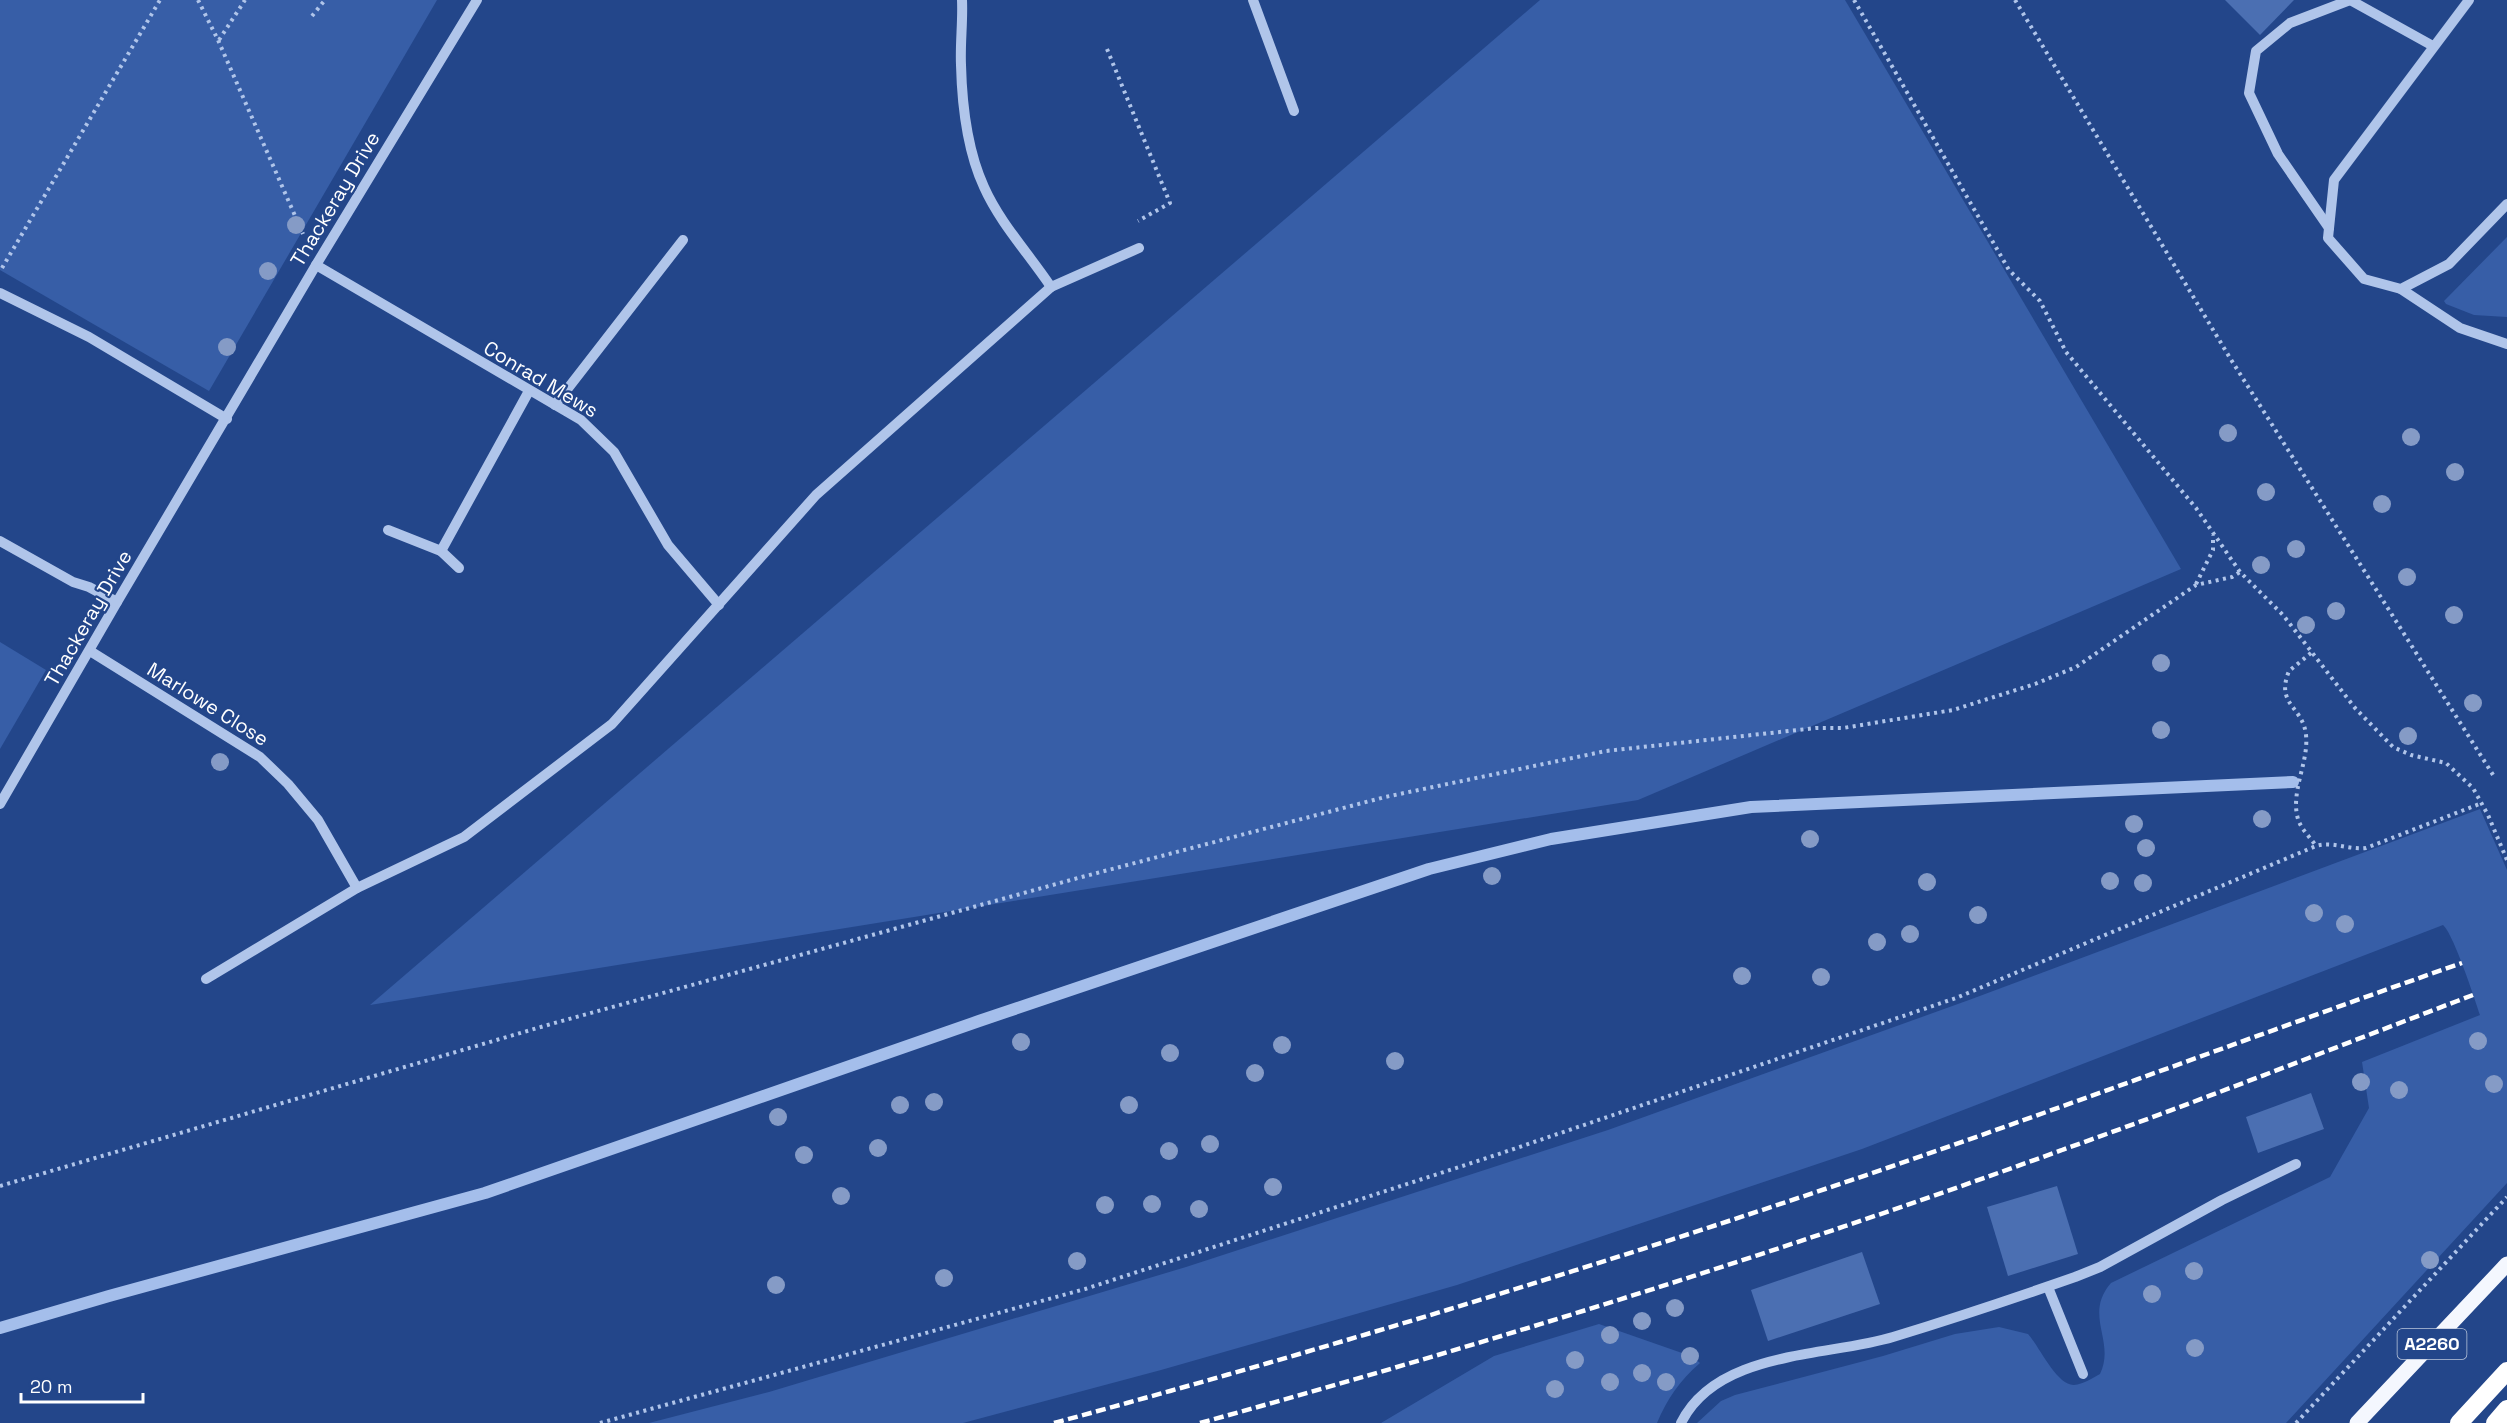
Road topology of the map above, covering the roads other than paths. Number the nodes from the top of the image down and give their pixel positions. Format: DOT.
graph roads {
  1 [pos="477,0"];
  2 [pos="962,0"];
  3 [pos="1253,0"];
  4 [pos="2469,0"];
  5 [pos="2433,46"];
  6 [pos="1294,111"];
  7 [pos="2507,204"];
  8 [pos="2329,228"];
  9 [pos="682,240"];
  10 [pos="1138,248"];
  11 [pos="316,265"];
  12 [pos="1051,287"];
  13 [pos="2401,289"];
  14 [pos="0,293"];
  15 [pos="2507,344"];
  16 [pos="529,391"];
  17 [pos="555,405"];
  18 [pos="226,419"];
  19 [pos="388,530"];
  20 [pos="0,541"];
  21 [pos="441,551"];
  22 [pos="459,568"];
  23 [pos="117,602"];
  24 [pos="719,605"];
  25 [pos="90,651"];
  26 [pos="0,804"];
  27 [pos="357,888"];
  28 [pos="206,979"];
  29 [pos="2296,1164"];
  30 [pos="2507,1264"];
  31 [pos="2048,1287"];
  32 [pos="2507,1371"];
  33 [pos="2083,1374"];
  34 [pos="2507,1409"];
  35 [pos="1681,1423"];
  36 [pos="2357,1423"];
  37 [pos="2459,1423"];
  38 [pos="2495,1423"];
  1 -- 11 [label="street, Thackeray Drive"];
  2 -- 12 [label="street"];
  3 -- 6 [label="street"];
  4 -- 5 [label="street"];
  5 -- 8 [label="street"];
  5 -- 8 [label="street"];
  7 -- 13 [label="street"];
  8 -- 13 [label="street"];
  9 -- 17 [label="street"];
  10 -- 12 [label="street"];
  11 -- 16 [label="street, Conrad Mews"];
  11 -- 18 [label="street, Thackeray Drive"];
  12 -- 24 [label="street"];
  13 -- 15 [label="street"];
  14 -- 18 [label="street"];
  16 -- 17 [label="street, Conrad Mews"];
  16 -- 21 [label="street"];
  17 -- 24 [label="street, Conrad Mews"];
  18 -- 23 [label="street, Thackeray Drive"];
  19 -- 21 [label="street"];
  20 -- 23 [label="street"];
  21 -- 22 [label="street"];
  23 -- 25 [label="street, Thackeray Drive"];
  24 -- 27 [label="street"];
  25 -- 26 [label="street, Thackeray Drive"];
  25 -- 27 [label="street, Marlowe Close"];
  27 -- 28 [label="street"];
  29 -- 31 [label="street"];
  30 -- 36 [label="main road, A2260"];
  31 -- 33 [label="street"];
  31 -- 35 [label="street"];
  32 -- 37 [label="highway"];
  34 -- 38 [label="highway"];
}
